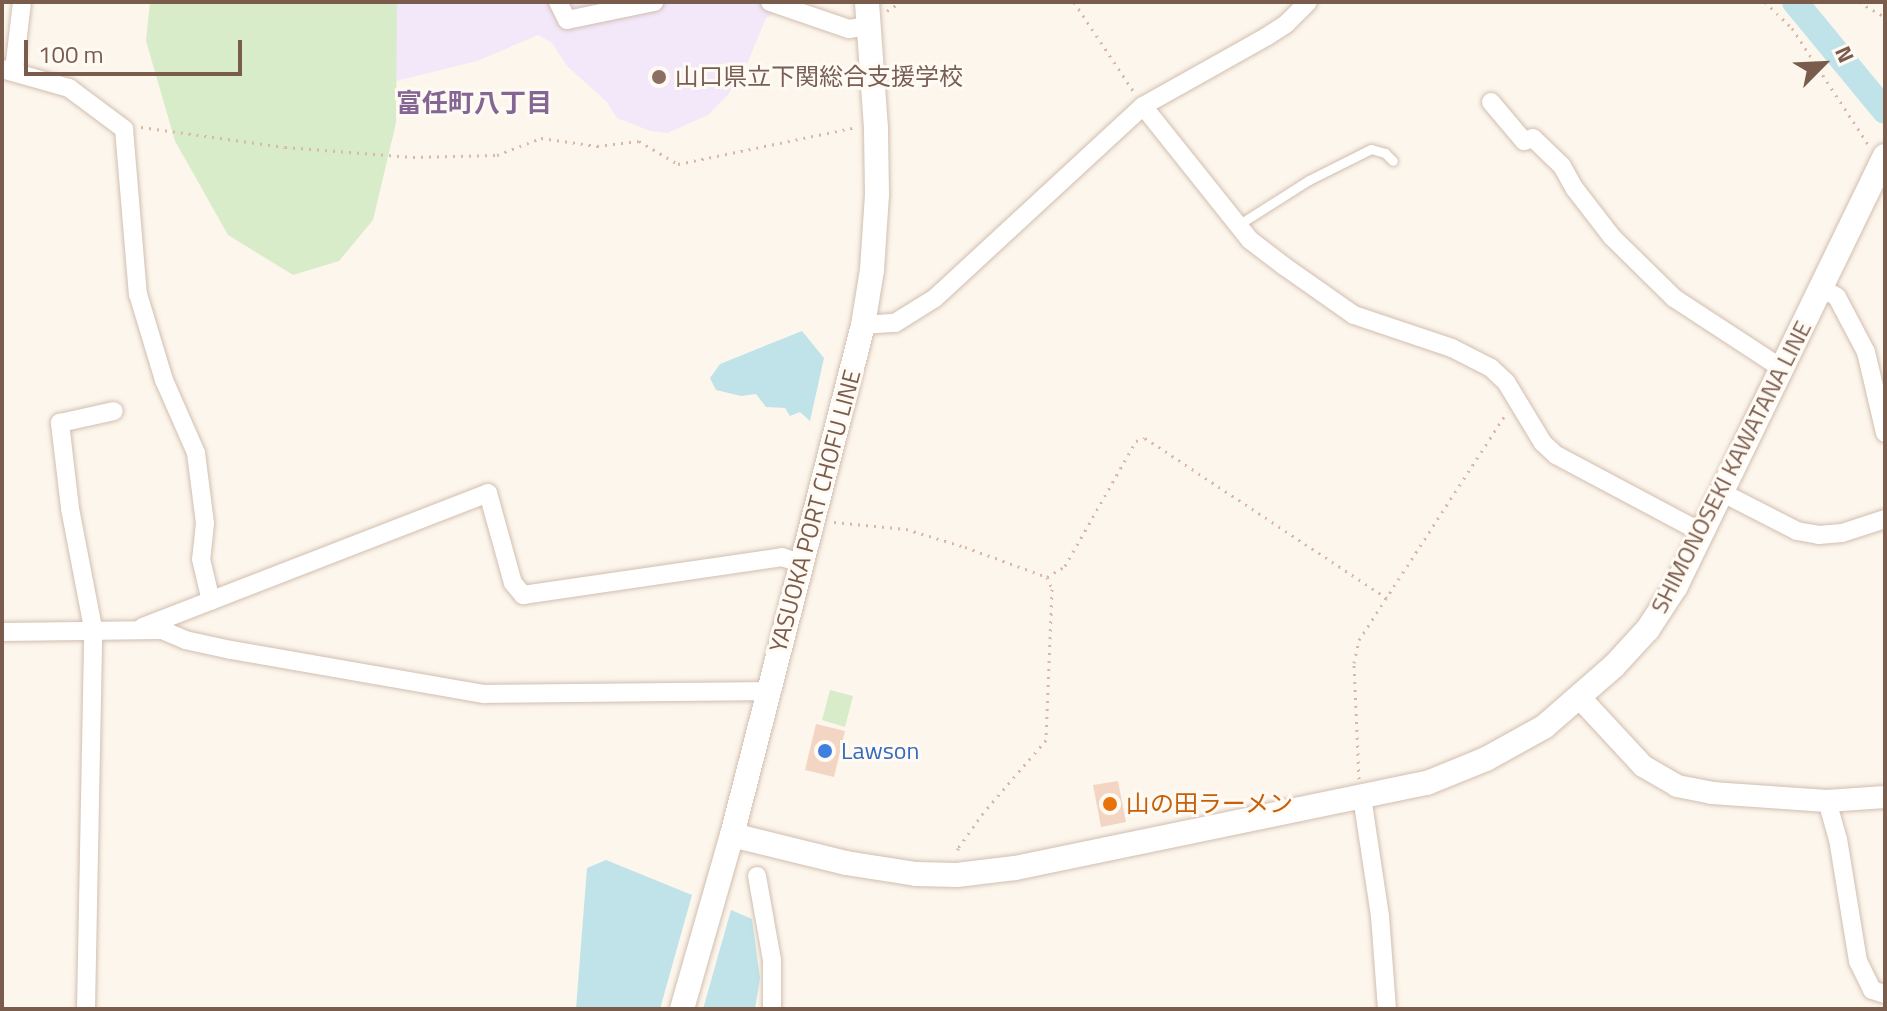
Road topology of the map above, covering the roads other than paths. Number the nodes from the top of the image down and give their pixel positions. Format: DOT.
graph roads {
  1 [pos="22,2"];
  2 [pos="558,2"];
  3 [pos="654,2"];
  4 [pos="770,2"];
  5 [pos="1308,2"];
  6 [pos="868,14"];
  7 [pos="8,70"];
  8 [pos="1491,102"];
  9 [pos="1143,106"];
  10 [pos="1884,159"];
  11 [pos="1393,161"];
  12 [pos="1238,225"];
  13 [pos="1821,288"];
  14 [pos="863,325"];
  15 [pos="1781,368"];
  16 [pos="114,411"];
  17 [pos="1885,433"];
  18 [pos="1721,492"];
  19 [pos="1885,519"];
  20 [pos="1703,533"];
  21 [pos="802,564"];
  22 [pos="211,601"];
  23 [pos="93,628"];
  24 [pos="141,628"];
  25 [pos="2,632"];
  26 [pos="766,691"];
  27 [pos="1581,699"];
  28 [pos="1362,797"];
  29 [pos="1885,797"];
  30 [pos="1827,801"];
  31 [pos="732,835"];
  32 [pos="757,876"];
  33 [pos="1885,994"];
  34 [pos="86,1009"];
  35 [pos="682,1009"];
  36 [pos="772,1009"];
  37 [pos="1387,1009"];
  1 -- 7 [label="street"];
  2 -- 3 [label="street"];
  4 -- 6 [label="street"];
  5 -- 9 [label="street"];
  6 -- 14 [label="main road, YASUOKA PORT CHOFU LINE"];
  7 -- 22 [label="street"];
  8 -- 15 [label="street"];
  9 -- 12 [label="street"];
  9 -- 14 [label="street"];
  10 -- 13 [label="main road, SHIMONOSEKI KAWATANA LINE"];
  11 -- 12 [label="lane"];
  12 -- 20 [label="street"];
  13 -- 15 [label="main road, SHIMONOSEKI KAWATANA LINE"];
  13 -- 17 [label="street"];
  14 -- 21 [label="main road, YASUOKA PORT CHOFU LINE"];
  15 -- 18 [label="main road, SHIMONOSEKI KAWATANA LINE"];
  16 -- 23 [label="street"];
  18 -- 19 [label="street"];
  18 -- 20 [label="main road, SHIMONOSEKI KAWATANA LINE"];
  20 -- 27 [label="main road, SHIMONOSEKI KAWATANA LINE"];
  21 -- 22 [label="street"];
  21 -- 26 [label="main road, YASUOKA PORT CHOFU LINE"];
  22 -- 24 [label="street"];
  23 -- 24 [label="street"];
  23 -- 25 [label="street"];
  23 -- 34 [label="street"];
  24 -- 26 [label="street"];
  26 -- 31 [label="main road, YASUOKA PORT CHOFU LINE"];
  27 -- 28 [label="main road, SHIMONOSEKI KAWATANA LINE"];
  27 -- 30 [label="street"];
  28 -- 31 [label="main road, SHIMONOSEKI KAWATANA LINE"];
  28 -- 37 [label="street"];
  29 -- 30 [label="street"];
  30 -- 33 [label="street"];
  31 -- 35 [label="main road, YASUOKA PORT CHOFU LINE"];
  32 -- 36 [label="street"];
}
